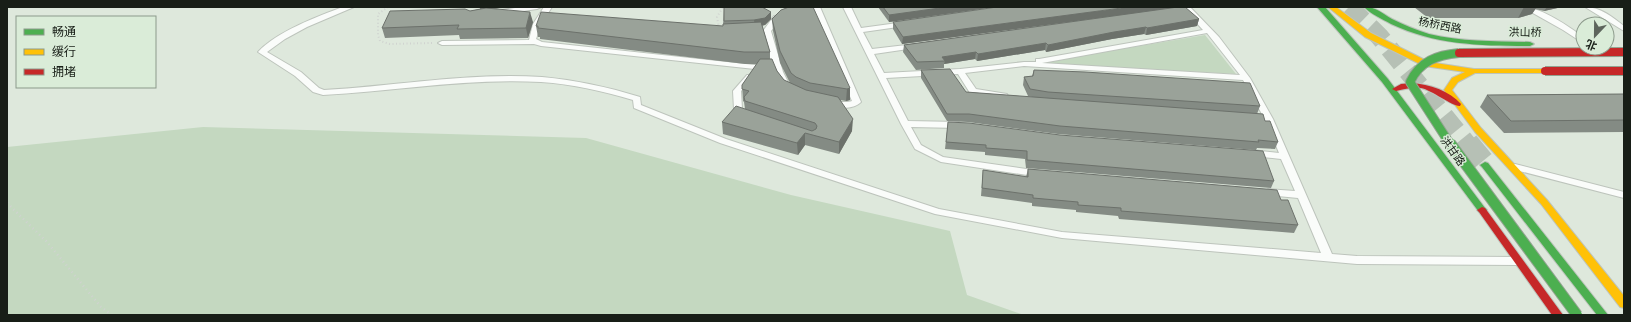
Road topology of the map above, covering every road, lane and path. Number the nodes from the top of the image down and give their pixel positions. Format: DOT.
graph roads {
  1 [pos="350,7"];
  2 [pos="388,7"];
  3 [pos="536,7"];
  4 [pos="548,7"];
  5 [pos="723,7"];
  6 [pos="847,7"];
  7 [pos="1321,7"];
  8 [pos="1332,7"];
  9 [pos="1368,7"];
  10 [pos="1526,7"];
  11 [pos="1589,7"];
  12 [pos="1184,8"];
  13 [pos="815,11"];
  14 [pos="494,13"];
  15 [pos="768,13"];
  16 [pos="912,23"];
  17 [pos="1624,29"];
  18 [pos="859,30"];
  19 [pos="1208,31"];
  20 [pos="721,32"];
  21 [pos="1575,35"];
  22 [pos="534,42"];
  23 [pos="442,43"];
  24 [pos="1466,43"];
  25 [pos="1575,44"];
  26 [pos="922,45"];
  27 [pos="869,52"];
  28 [pos="1624,52"];
  29 [pos="1601,56"];
  30 [pos="1024,64"];
  31 [pos="755,67"];
  32 [pos="777,67"];
  33 [pos="960,71"];
  34 [pos="1474,71"];
  35 [pos="1624,71"];
  36 [pos="1624,74"];
  37 [pos="881,76"];
  38 [pos="1246,78"];
  39 [pos="1394,90"];
  40 [pos="791,92"];
  41 [pos="1009,97"];
  42 [pos="822,101"];
  43 [pos="1458,105"];
  44 [pos="1245,118"];
  45 [pos="748,119"];
  46 [pos="1269,119"];
  47 [pos="905,124"];
  48 [pos="968,126"];
  49 [pos="1245,153"];
  50 [pos="1284,156"];
  51 [pos="1485,165"];
  52 [pos="1512,166"];
  53 [pos="1046,174"];
  54 [pos="1260,192"];
  55 [pos="1300,195"];
  56 [pos="1624,195"];
  57 [pos="7,204"];
  58 [pos="1328,258"];
  59 [pos="1519,261"];
  60 [pos="1624,304"];
  61 [pos="112,315"];
  62 [pos="1558,315"];
  63 [pos="1577,315"];
  64 [pos="1603,315"];
  1 -- 58 [label="lane"];
  2 -- 23 [label="path"];
  3 -- 14 [label="lane"];
  4 -- 22 [label="lane"];
  5 -- 20 [label="path"];
  6 -- 18 [label="lane"];
  7 -- 39 [label="main road, 洪甘路"];
  8 -- 34 [label="main road"];
  9 -- 24 [label="main road, 杨桥西路"];
  10 -- 21 [label="lane"];
  11 -- 17 [label="lane"];
  12 -- 19 [label="lane"];
  13 -- 42 [label="lane"];
  15 -- 32 [label="lane"];
  16 -- 18 [label="lane"];
  18 -- 27 [label="lane"];
  19 -- 30 [label="lane"];
  19 -- 38 [label="lane"];
  22 -- 23 [label="lane"];
  22 -- 31 [label="lane"];
  24 -- 25 [label="main road, 洪山桥"];
  26 -- 27 [label="lane"];
  27 -- 37 [label="lane"];
  28 -- 63 [label="main road, bridge"];
  29 -- 36 [label="lane"];
  30 -- 33 [label="lane"];
  30 -- 38 [label="lane"];
  31 -- 32 [label="lane"];
  31 -- 45 [label="lane"];
  32 -- 40 [label="lane"];
  33 -- 37 [label="lane"];
  33 -- 41 [label="lane"];
  34 -- 35 [label="main road, bridge"];
  34 -- 43 [label="main road"];
  37 -- 47 [label="lane"];
  38 -- 46 [label="lane"];
  39 -- 43 [label="main road"];
  39 -- 59 [label="main road, 洪甘路"];
  43 -- 52 [label="main road"];
  44 -- 46 [label="lane"];
  46 -- 50 [label="lane"];
  47 -- 48 [label="lane"];
  47 -- 53 [label="lane"];
  49 -- 50 [label="lane"];
  50 -- 55 [label="lane"];
  51 -- 64 [label="main road"];
  52 -- 56 [label="lane"];
  52 -- 60 [label="main road"];
  54 -- 55 [label="lane"];
  55 -- 58 [label="lane"];
  57 -- 61 [label="path"];
  58 -- 59 [label="lane"];
  59 -- 62 [label="main road, 洪甘路"];
}
